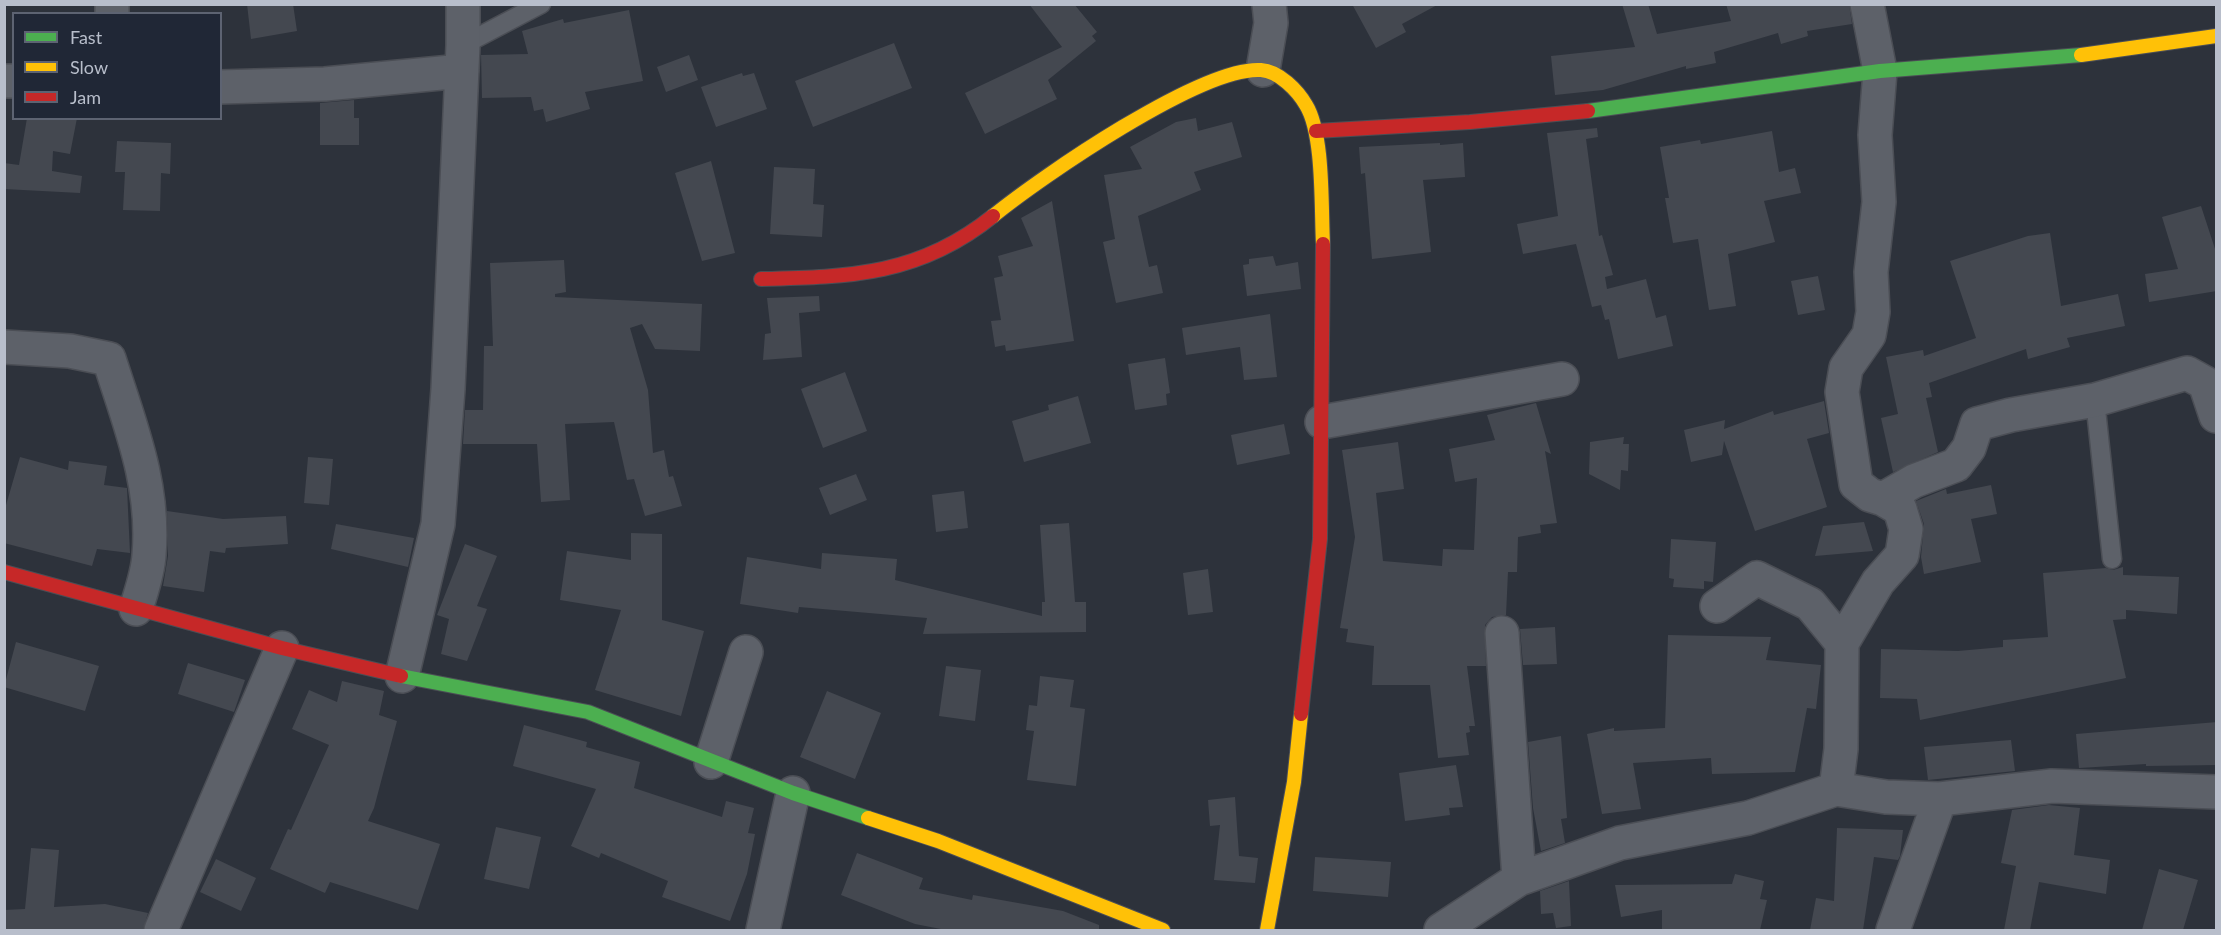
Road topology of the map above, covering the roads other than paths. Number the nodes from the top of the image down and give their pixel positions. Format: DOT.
graph roads {
  1 [pos="463,4"];
  2 [pos="541,4"];
  3 [pos="1269,4"];
  4 [pos="1867,4"];
  5 [pos="2217,36"];
  6 [pos="463,58"];
  7 [pos="1263,70"];
  8 [pos="1880,71"];
  9 [pos="222,87"];
  10 [pos="1316,130"];
  11 [pos="761,279"];
  12 [pos="4,347"];
  13 [pos="1562,379"];
  14 [pos="2095,400"];
  15 [pos="2217,416"];
  16 [pos="1322,422"];
  17 [pos="1883,499"];
  18 [pos="2112,559"];
  19 [pos="4,572"];
  20 [pos="1717,606"];
  21 [pos="136,609"];
  22 [pos="1502,633"];
  23 [pos="1842,643"];
  24 [pos="282,648"];
  25 [pos="746,652"];
  26 [pos="402,676"];
  27 [pos="711,762"];
  28 [pos="1836,789"];
  29 [pos="2217,792"];
  30 [pos="793,793"];
  31 [pos="1940,799"];
  32 [pos="1519,879"];
  33 [pos="161,930"];
  34 [pos="763,930"];
  35 [pos="1163,930"];
  36 [pos="1267,930"];
  37 [pos="1441,930"];
  38 [pos="1893,930"];
  1 -- 6 [label="street"];
  2 -- 6 [label="lane"];
  3 -- 7 [label="street"];
  4 -- 8 [label="street"];
  5 -- 8 [label="street"];
  6 -- 9 [label="street"];
  6 -- 26 [label="street"];
  7 -- 10 [label="street"];
  7 -- 11 [label="street"];
  8 -- 10 [label="street"];
  8 -- 17 [label="street"];
  10 -- 16 [label="street"];
  12 -- 21 [label="street"];
  13 -- 16 [label="street"];
  14 -- 15 [label="street"];
  14 -- 17 [label="street"];
  14 -- 18 [label="lane"];
  16 -- 36 [label="street"];
  17 -- 23 [label="street"];
  19 -- 21 [label="street"];
  20 -- 23 [label="street"];
  21 -- 24 [label="street"];
  22 -- 32 [label="street"];
  23 -- 28 [label="street"];
  24 -- 26 [label="street"];
  24 -- 33 [label="street"];
  25 -- 27 [label="street"];
  26 -- 27 [label="street"];
  27 -- 30 [label="street"];
  28 -- 31 [label="street"];
  28 -- 32 [label="street"];
  29 -- 31 [label="street"];
  30 -- 34 [label="street"];
  30 -- 35 [label="street"];
  31 -- 38 [label="street"];
  32 -- 37 [label="street"];
}
